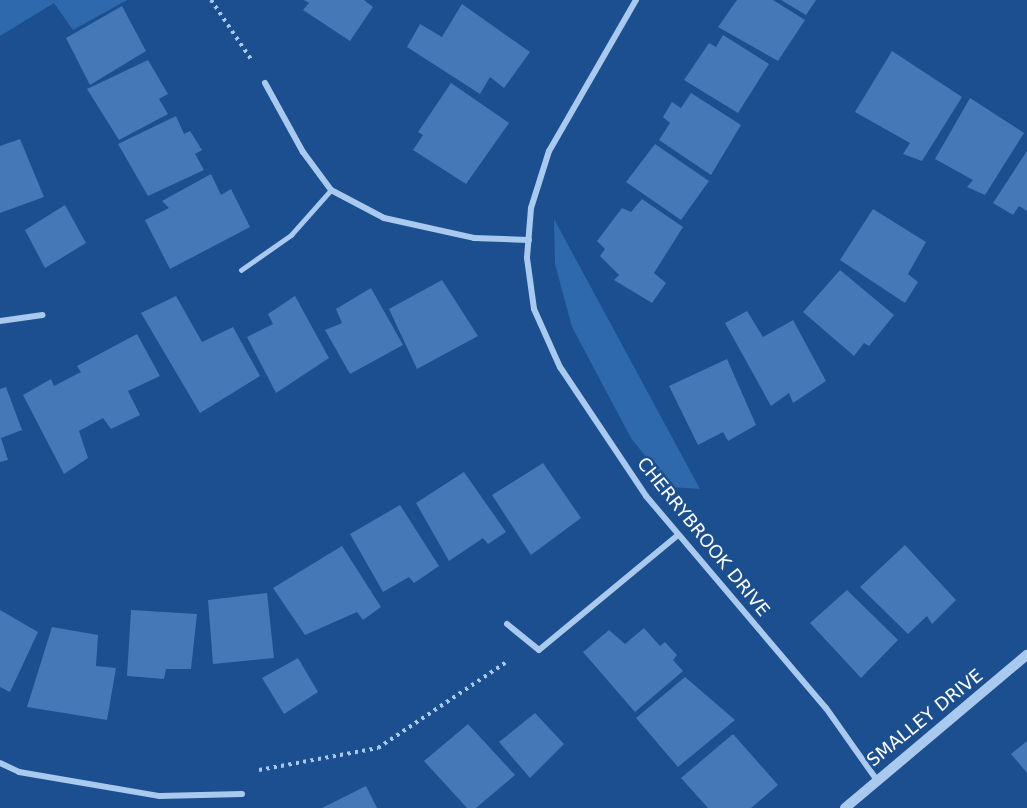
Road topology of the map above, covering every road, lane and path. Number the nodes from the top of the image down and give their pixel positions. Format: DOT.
graph roads {
  1 [pos="212,0"];
  2 [pos="636,0"];
  3 [pos="265,82"];
  4 [pos="331,190"];
  5 [pos="529,240"];
  6 [pos="241,270"];
  7 [pos="43,315"];
  8 [pos="0,321"];
  9 [pos="678,535"];
  10 [pos="507,624"];
  11 [pos="539,650"];
  12 [pos="1027,655"];
  13 [pos="0,763"];
  14 [pos="876,779"];
  15 [pos="242,794"];
  16 [pos="845,808"];
  1 -- 3 [label="path"];
  2 -- 5 [label="street, CHERRYBROOK DRIVE"];
  3 -- 4 [label="street"];
  4 -- 5 [label="street"];
  4 -- 6 [label="lane"];
  5 -- 9 [label="street, CHERRYBROOK DRIVE"];
  7 -- 8 [label="street"];
  9 -- 11 [label="street"];
  9 -- 14 [label="street, CHERRYBROOK DRIVE"];
  10 -- 11 [label="street"];
  11 -- 15 [label="path"];
  12 -- 14 [label="street, SMALLEY DRIVE"];
  13 -- 15 [label="street"];
  14 -- 16 [label="street, SMALLEY DRIVE"];
}
